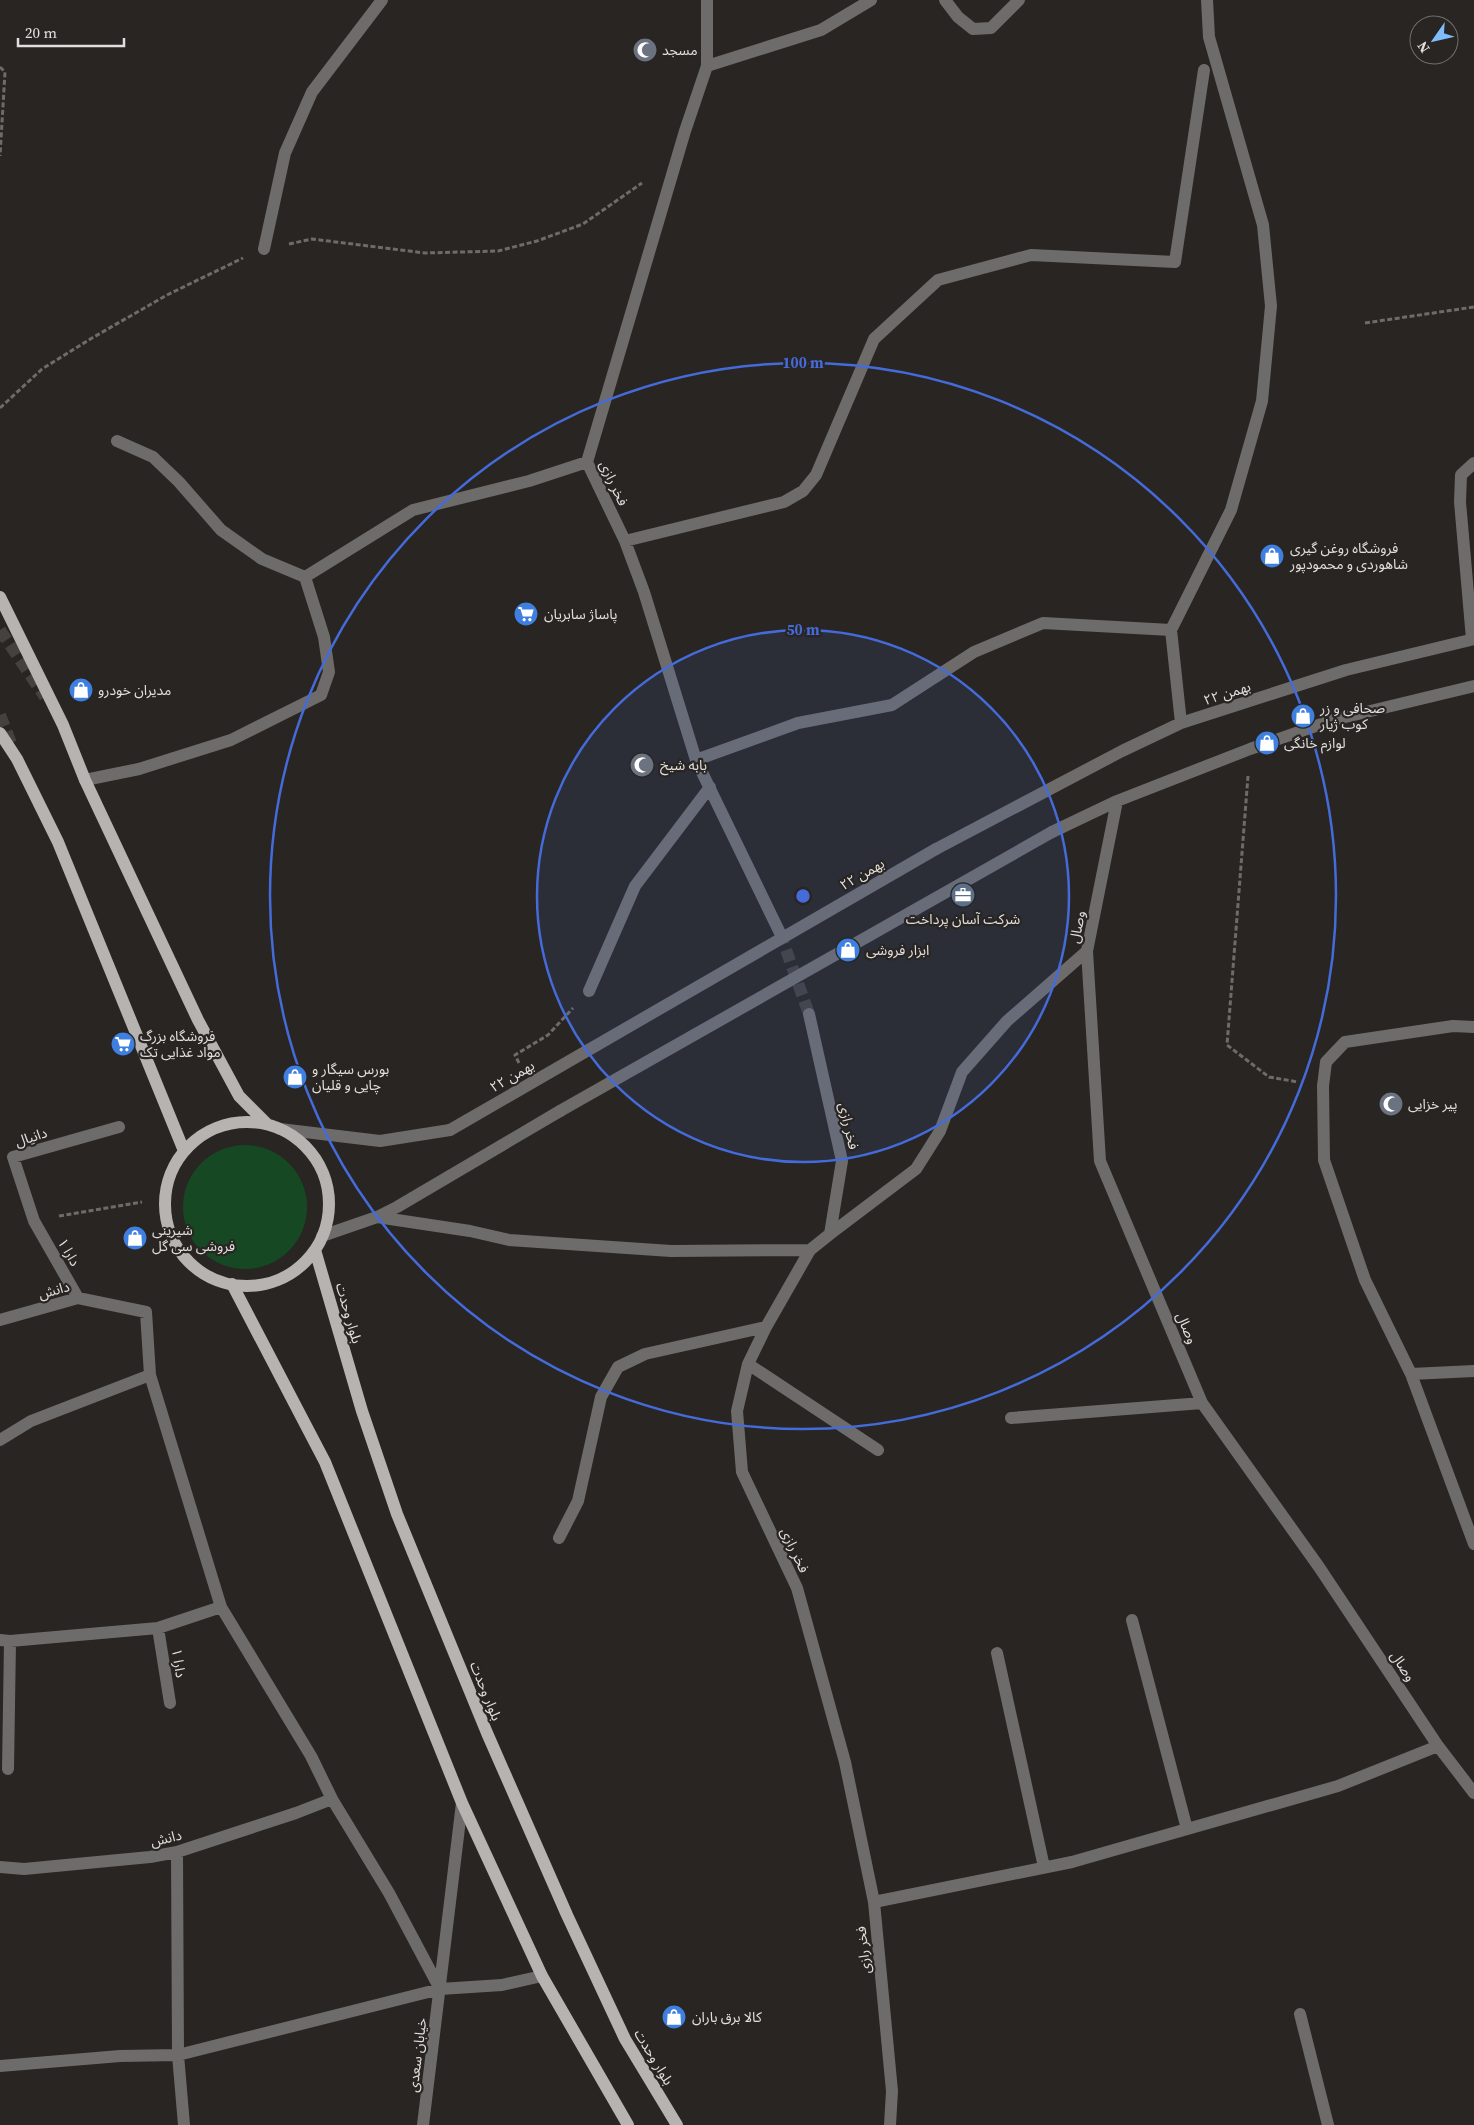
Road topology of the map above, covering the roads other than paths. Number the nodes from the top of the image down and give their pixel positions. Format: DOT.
graph roads {
  1 [pos="382,0"];
  2 [pos="707,0"];
  3 [pos="871,0"];
  4 [pos="945,0"];
  5 [pos="1019,0"];
  6 [pos="1207,0"];
  7 [pos="707,66"];
  8 [pos="1204,70"];
  9 [pos="264,249"];
  10 [pos="117,441"];
  11 [pos="587,462"];
  12 [pos="1474,463"];
  13 [pos="625,541"];
  14 [pos="305,577"];
  15 [pos="0,596"];
  16 [pos="1171,630"];
  17 [pos="1473,639"];
  18 [pos="1474,686"];
  19 [pos="1181,723"];
  20 [pos="0,733"];
  21 [pos="696,760"];
  22 [pos="85,780"];
  23 [pos="710,787"];
  24 [pos="1117,801"];
  25 [pos="780,934"];
  26 [pos="1087,951"];
  27 [pos="589,991"];
  28 [pos="809,1014"];
  29 [pos="1474,1027"];
  30 [pos="266,1124"];
  31 [pos="119,1127"];
  32 [pos="280,1129"];
  33 [pos="184,1151"];
  34 [pos="377,1217"];
  35 [pos="34,1221"];
  36 [pos="830,1234"];
  37 [pos="322,1236"];
  38 [pos="315,1250"];
  39 [pos="810,1250"];
  40 [pos="232,1284"];
  41 [pos="78,1298"];
  42 [pos="0,1320"];
  43 [pos="766,1328"];
  44 [pos="748,1364"];
  45 [pos="1474,1371"];
  46 [pos="1411,1374"];
  47 [pos="150,1375"];
  48 [pos="1202,1403"];
  49 [pos="1011,1418"];
  50 [pos="0,1440"];
  51 [pos="878,1450"];
  52 [pos="559,1538"];
  53 [pos="1474,1544"];
  54 [pos="221,1607"];
  55 [pos="1132,1620"];
  56 [pos="158,1628"];
  57 [pos="5,1640"];
  58 [pos="997,1653"];
  59 [pos="170,1702"];
  60 [pos="1438,1746"];
  61 [pos="8,1769"];
  62 [pos="1474,1793"];
  63 [pos="332,1799"];
  64 [pos="462,1803"];
  65 [pos="1187,1829"];
  66 [pos="177,1852"];
  67 [pos="0,1867"];
  68 [pos="1044,1867"];
  69 [pos="874,1902"];
  70 [pos="542,1976"];
  71 [pos="440,1988"];
  72 [pos="1300,2014"];
  73 [pos="178,2055"];
  74 [pos="0,2066"];
  75 [pos="184,2125"];
  76 [pos="423,2125"];
  77 [pos="628,2125"];
  78 [pos="677,2125"];
  79 [pos="890,2125"];
  80 [pos="1328,2125"];
  1 -- 9 [label="street"];
  2 -- 7 [label="street, فخر رازی"];
  3 -- 7 [label="street"];
  4 -- 5 [label="street"];
  6 -- 16 [label="street"];
  7 -- 11 [label="street, فخر رازی"];
  8 -- 13 [label="street"];
  10 -- 14 [label="street"];
  11 -- 13 [label="street, فخر رازی"];
  11 -- 14 [label="street"];
  12 -- 17 [label="street"];
  13 -- 21 [label="street, فخر رازی"];
  14 -- 22 [label="street"];
  15 -- 22 [label="main road"];
  16 -- 19 [label="street"];
  16 -- 21 [label="street"];
  17 -- 19 [label="street, ۲۲ بهمن"];
  18 -- 24 [label="street"];
  19 -- 32 [label="street, ۲۲ بهمن, bridge"];
  20 -- 33 [label="main road"];
  21 -- 23 [label="street, فخر رازی"];
  22 -- 30 [label="main road"];
  23 -- 25 [label="street, فخر رازی"];
  23 -- 27 [label="street"];
  24 -- 26 [label="street, وصال"];
  24 -- 34 [label="street, bridge"];
  26 -- 36 [label="street"];
  26 -- 48 [label="street, وصال"];
  28 -- 36 [label="street, فخر رازی"];
  29 -- 46 [label="street"];
  30 -- 32 [label="main road"];
  30 -- 33 [label="main road"];
  31 -- 35 [label="street, دانیال"];
  32 -- 37 [label="main road"];
  33 -- 40 [label="main road"];
  34 -- 37 [label="street"];
  34 -- 39 [label="street"];
  35 -- 41 [label="street, دارا ۱"];
  36 -- 39 [label="street, فخر رازی"];
  37 -- 38 [label="main road"];
  38 -- 40 [label="main road"];
  38 -- 78 [label="main road, بلوار وحدت"];
  39 -- 43 [label="street, فخر رازی"];
  40 -- 64 [label="main road"];
  41 -- 42 [label="street, دانش"];
  41 -- 47 [label="street, دانش"];
  43 -- 44 [label="street, فخر رازی"];
  43 -- 52 [label="street"];
  44 -- 51 [label="street"];
  44 -- 69 [label="street, فخر رازی"];
  45 -- 46 [label="street"];
  46 -- 53 [label="street"];
  47 -- 50 [label="street"];
  47 -- 54 [label="street"];
  48 -- 49 [label="street"];
  48 -- 60 [label="street, وصال"];
  54 -- 56 [label="street"];
  54 -- 63 [label="street"];
  55 -- 65 [label="street"];
  56 -- 57 [label="street"];
  56 -- 59 [label="street, دارا ۱"];
  57 -- 61 [label="street"];
  58 -- 68 [label="street"];
  60 -- 62 [label="street, وصال"];
  60 -- 65 [label="street"];
  63 -- 66 [label="street, دانش"];
  63 -- 71 [label="street"];
  64 -- 70 [label="main road"];
  64 -- 71 [label="street, خیابان سعدی"];
  65 -- 68 [label="street"];
  66 -- 67 [label="street, دانش"];
  66 -- 73 [label="street"];
  68 -- 69 [label="street"];
  69 -- 79 [label="street, فخر رازی"];
  70 -- 71 [label="street"];
  70 -- 77 [label="main road"];
  71 -- 73 [label="street"];
  71 -- 76 [label="street, خیابان سعدی"];
  72 -- 80 [label="street"];
  73 -- 74 [label="street"];
  73 -- 75 [label="street"];
}
